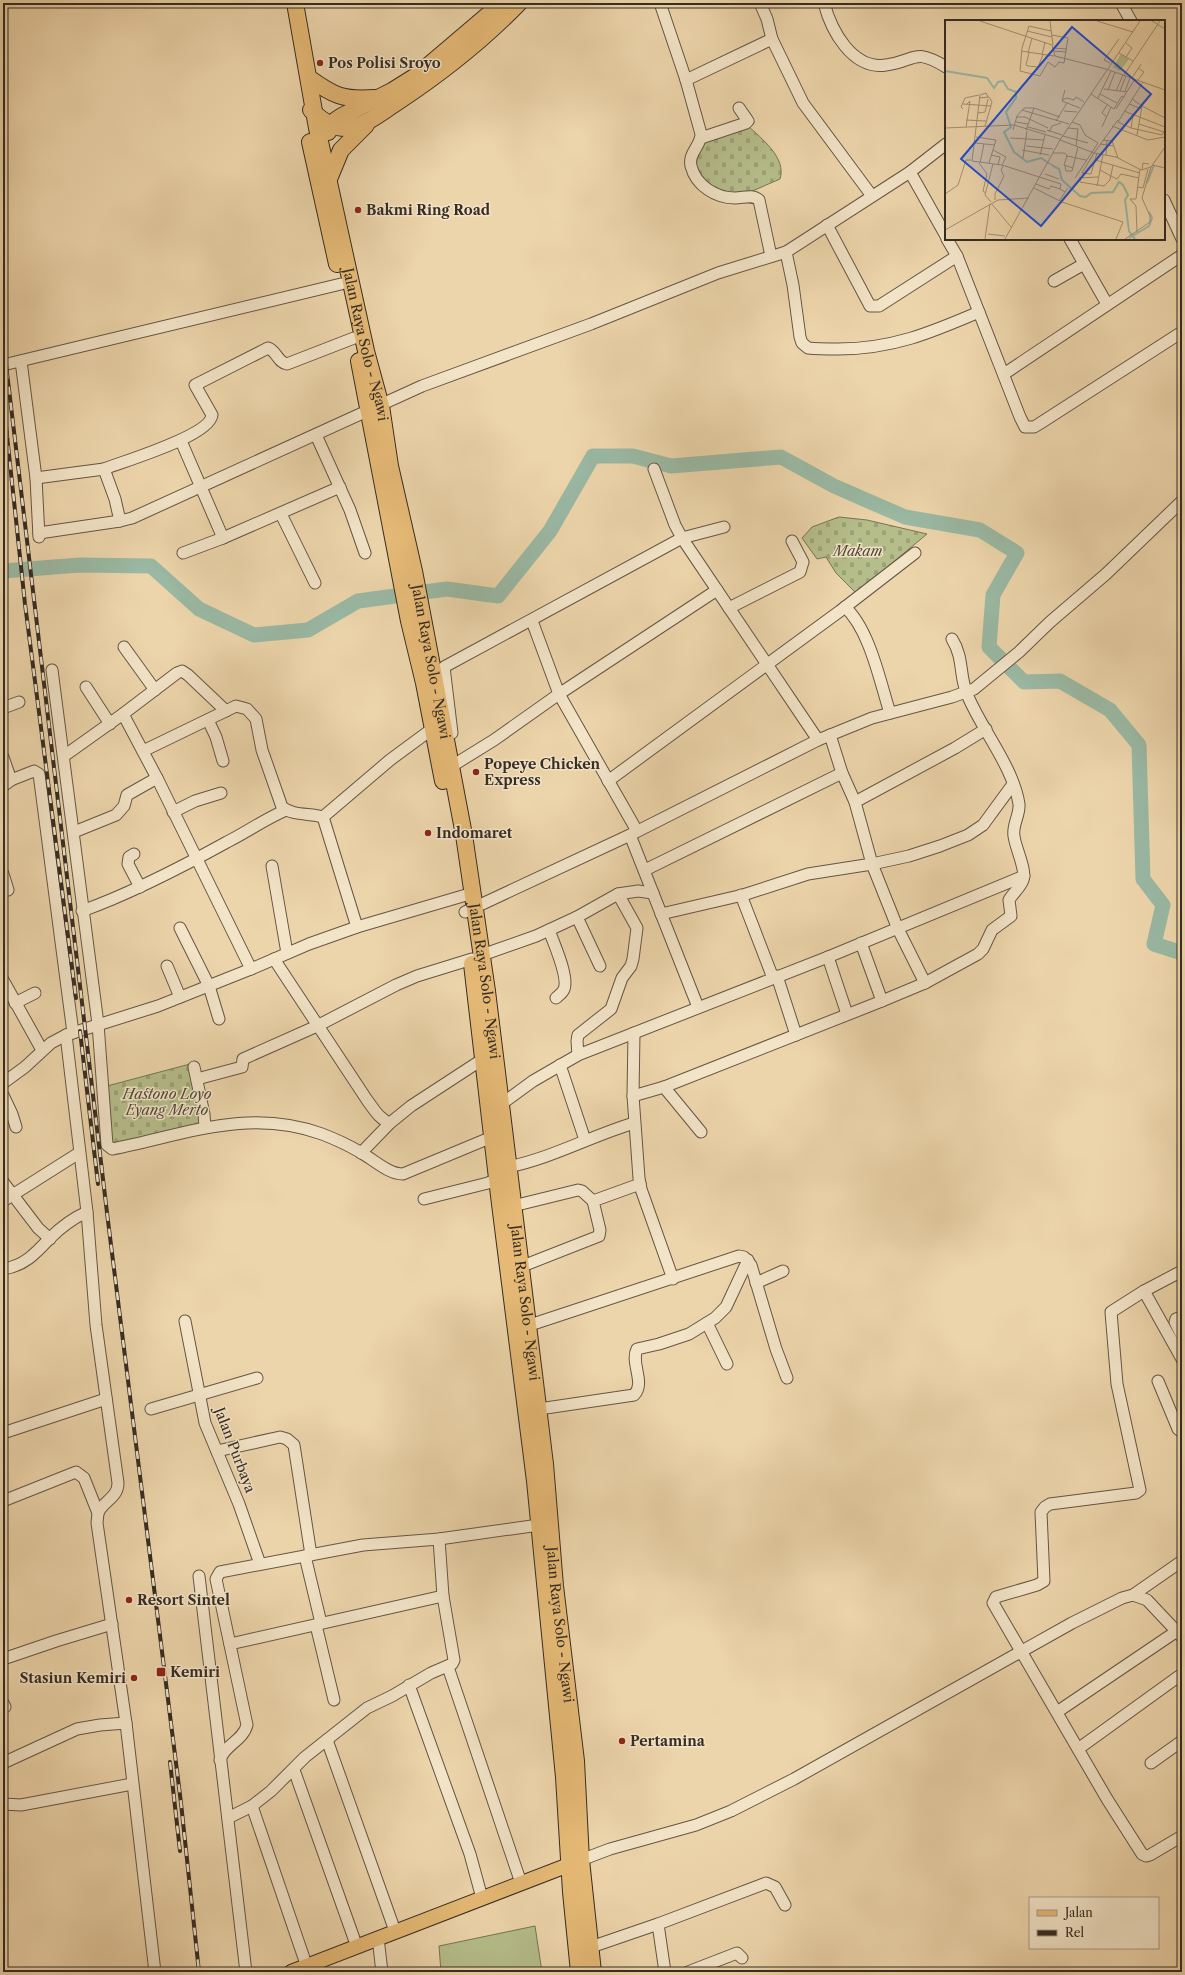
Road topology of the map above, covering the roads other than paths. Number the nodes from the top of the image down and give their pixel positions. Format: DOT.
graph roads {
  1 [pos="284,3"];
  2 [pos="295,3"];
  3 [pos="502,3"];
  4 [pos="519,3"];
  5 [pos="660,3"];
  6 [pos="760,3"];
  7 [pos="824,3"];
  8 [pos="1122,3"];
  9 [pos="1130,20"];
  10 [pos="772,39"];
  11 [pos="945,66"];
  12 [pos="309,78"];
  13 [pos="686,80"];
  14 [pos="379,97"];
  15 [pos="302,102"];
  16 [pos="739,108"];
  17 [pos="314,114"];
  18 [pos="378,115"];
  19 [pos="332,126"];
  20 [pos="701,138"];
  21 [pos="321,143"];
  22 [pos="945,145"];
  23 [pos="313,160"];
  24 [pos="910,172"];
  25 [pos="329,179"];
  26 [pos="872,196"];
  27 [pos="1165,202"];
  28 [pos="827,225"];
  29 [pos="945,234"];
  30 [pos="1182,239"];
  31 [pos="948,240"];
  32 [pos="1071,240"];
  33 [pos="786,252"];
  34 [pos="1182,255"];
  35 [pos="771,256"];
  36 [pos="957,256"];
  37 [pos="1084,264"];
  38 [pos="1054,281"];
  39 [pos="341,284"];
  40 [pos="1107,304"];
  41 [pos="979,312"];
  42 [pos="1182,332"];
  43 [pos="354,338"];
  44 [pos="21,361"];
  45 [pos="3,365"];
  46 [pos="1004,374"];
  47 [pos="375,408"];
  48 [pos="316,435"];
  49 [pos="181,441"];
  50 [pos="104,469"];
  51 [pos="654,469"];
  52 [pos="36,478"];
  53 [pos="201,486"];
  54 [pos="340,487"];
  55 [pos="1182,501"];
  56 [pos="281,514"];
  57 [pos="120,521"];
  58 [pos="724,526"];
  59 [pos="223,538"];
  60 [pos="682,538"];
  61 [pos="792,541"];
  62 [pos="183,553"];
  63 [pos="365,553"];
  64 [pos="915,553"];
  65 [pos="315,583"];
  66 [pos="717,590"];
  67 [pos="845,607"];
  68 [pos="729,608"];
  69 [pos="415,612"];
  70 [pos="532,621"];
  71 [pos="952,639"];
  72 [pos="124,647"];
  73 [pos="767,664"];
  74 [pos="52,670"];
  75 [pos="86,687"];
  76 [pos="155,690"];
  77 [pos="966,693"];
  78 [pos="559,694"];
  79 [pos="19,702"];
  80 [pos="3,708"];
  81 [pos="226,711"];
  82 [pos="890,713"];
  83 [pos="123,714"];
  84 [pos="208,720"];
  85 [pos="110,724"];
  86 [pos="432,729"];
  87 [pos="986,729"];
  88 [pos="830,735"];
  89 [pos="818,740"];
  90 [pos="143,751"];
  91 [pos="64,756"];
  92 [pos="3,757"];
  93 [pos="223,761"];
  94 [pos="454,764"];
  95 [pos="842,773"];
  96 [pos="157,778"];
  97 [pos="608,782"];
  98 [pos="1013,784"];
  99 [pos="6,786"];
  100 [pos="221,793"];
  101 [pos="855,802"];
  102 [pos="286,810"];
  103 [pos="173,812"];
  104 [pos="323,817"];
  105 [pos="74,832"];
  106 [pos="633,833"];
  107 [pos="134,854"];
  108 [pos="196,858"];
  109 [pos="872,864"];
  110 [pos="272,866"];
  111 [pos="644,870"];
  112 [pos="3,874"];
  113 [pos="1024,876"];
  114 [pos="140,887"];
  115 [pos="8,890"];
  116 [pos="653,893"];
  117 [pos="618,894"];
  118 [pos="741,895"];
  119 [pos="469,902"];
  120 [pos="82,911"];
  121 [pos="661,914"];
  122 [pos="577,916"];
  123 [pos="357,927"];
  124 [pos="180,928"];
  125 [pos="898,929"];
  126 [pos="549,930"];
  127 [pos="861,943"];
  128 [pos="287,953"];
  129 [pos="477,957"];
  130 [pos="828,957"];
  131 [pos="274,959"];
  132 [pos="167,966"];
  133 [pos="600,966"];
  134 [pos="251,969"];
  135 [pos="775,977"];
  136 [pos="3,982"];
  137 [pos="925,983"];
  138 [pos="209,986"];
  139 [pos="35,992"];
  140 [pos="180,997"];
  141 [pos="556,998"];
  142 [pos="882,1001"];
  143 [pos="15,1003"];
  144 [pos="698,1007"];
  145 [pos="847,1014"];
  146 [pos="218,1019"];
  147 [pos="98,1024"];
  148 [pos="318,1026"];
  149 [pos="634,1033"];
  150 [pos="70,1034"];
  151 [pos="796,1035"];
  152 [pos="42,1050"];
  153 [pos="578,1055"];
  154 [pos="483,1059"];
  155 [pos="560,1065"];
  156 [pos="194,1067"];
  157 [pos="197,1079"];
  158 [pos="3,1083"];
  159 [pos="664,1087"];
  160 [pos="3,1095"];
  161 [pos="633,1096"];
  162 [pos="500,1105"];
  163 [pos="390,1123"];
  164 [pos="634,1123"];
  165 [pos="16,1127"];
  166 [pos="205,1127"];
  167 [pos="702,1132"];
  168 [pos="492,1137"];
  169 [pos="585,1140"];
  170 [pos="361,1153"];
  171 [pos="79,1154"];
  172 [pos="508,1167"];
  173 [pos="497,1179"];
  174 [pos="3,1182"];
  175 [pos="640,1184"];
  176 [pos="13,1194"];
  177 [pos="424,1199"];
  178 [pos="3,1201"];
  179 [pos="593,1201"];
  180 [pos="513,1206"];
  181 [pos="87,1212"];
  182 [pos="50,1239"];
  183 [pos="748,1260"];
  184 [pos="520,1267"];
  185 [pos="3,1269"];
  186 [pos="783,1271"];
  187 [pos="1182,1271"];
  188 [pos="673,1279"];
  189 [pos="756,1283"];
  190 [pos="1144,1291"];
  191 [pos="1182,1317"];
  192 [pos="185,1321"];
  193 [pos="707,1323"];
  194 [pos="527,1326"];
  195 [pos="1182,1336"];
  196 [pos="1182,1359"];
  197 [pos="727,1364"];
  198 [pos="257,1378"];
  199 [pos="787,1378"];
  200 [pos="1158,1382"];
  201 [pos="201,1395"];
  202 [pos="106,1400"];
  203 [pos="151,1408"];
  204 [pos="539,1409"];
  205 [pos="1182,1432"];
  206 [pos="3,1433"];
  207 [pos="217,1451"];
  208 [pos="3,1501"];
  209 [pos="98,1513"];
  210 [pos="539,1525"];
  211 [pos="439,1539"];
  212 [pos="308,1555"];
  213 [pos="1182,1561"];
  214 [pos="260,1564"];
  215 [pos="199,1576"];
  216 [pos="1133,1595"];
  217 [pos="443,1596"];
  218 [pos="112,1624"];
  219 [pos="318,1624"];
  220 [pos="1179,1634"];
  221 [pos="230,1644"];
  222 [pos="1021,1653"];
  223 [pos="4,1657"];
  224 [pos="448,1667"];
  225 [pos="1182,1674"];
  226 [pos="409,1685"];
  227 [pos="334,1700"];
  228 [pos="1057,1712"];
  229 [pos="126,1723"];
  230 [pos="327,1740"];
  231 [pos="1182,1741"];
  232 [pos="1078,1749"];
  233 [pos="220,1760"];
  234 [pos="3,1763"];
  235 [pos="1151,1763"];
  236 [pos="294,1770"];
  237 [pos="132,1784"];
  238 [pos="3,1804"];
  239 [pos="252,1806"];
  240 [pos="228,1818"];
  241 [pos="1182,1836"];
  242 [pos="575,1863"];
  243 [pos="521,1884"];
  244 [pos="482,1898"];
  245 [pos="785,1905"];
  246 [pos="658,1924"];
  247 [pos="395,1931"];
  248 [pos="378,1938"];
  249 [pos="357,1947"];
  250 [pos="591,1947"];
  251 [pos="742,1958"];
  252 [pos="306,1967"];
  253 [pos="155,1972"];
  254 [pos="246,1972"];
  255 [pos="291,1972"];
  256 [pos="382,1972"];
  257 [pos="579,1972"];
  258 [pos="593,1972"];
  259 [pos="665,1972"];
  260 [pos="688,1972"];
  1 -- 15 [label="highway, Jalan Raya Solo - Ngawi"];
  2 -- 12 [label="highway, Jalan Raya Solo - Ngawi"];
  3 -- 14 [label="highway"];
  4 -- 18 [label="highway"];
  5 -- 13 [label="street"];
  6 -- 10 [label="street"];
  7 -- 11 [label="street"];
  8 -- 9 [label="street"];
  10 -- 13 [label="street"];
  10 -- 26 [label="street"];
  12 -- 14 [label="highway"];
  12 -- 17 [label="highway, Jalan Raya Solo - Ngawi"];
  13 -- 20 [label="street"];
  14 -- 19 [label="highway"];
  15 -- 17 [label="highway"];
  15 -- 23 [label="highway, Jalan Raya Solo - Ngawi"];
  16 -- 20 [label="street"];
  17 -- 19 [label="highway"];
  17 -- 21 [label="highway, Jalan Raya Solo - Ngawi"];
  18 -- 19 [label="highway"];
  18 -- 25 [label="highway"];
  19 -- 21 [label="highway"];
  20 -- 35 [label="street"];
  21 -- 23 [label="highway"];
  21 -- 25 [label="highway, Jalan Raya Solo - Ngawi"];
  22 -- 24 [label="street"];
  23 -- 39 [label="highway, Jalan Raya Solo - Ngawi"];
  24 -- 26 [label="street"];
  24 -- 29 [label="street"];
  25 -- 47 [label="highway, Jalan Raya Solo - Ngawi"];
  26 -- 28 [label="street"];
  27 -- 30 [label="street"];
  28 -- 33 [label="street"];
  28 -- 36 [label="street"];
  31 -- 36 [label="street"];
  32 -- 37 [label="street"];
  33 -- 35 [label="street"];
  33 -- 41 [label="street"];
  34 -- 40 [label="street"];
  35 -- 47 [label="street"];
  36 -- 41 [label="street"];
  37 -- 38 [label="street"];
  37 -- 40 [label="street"];
  39 -- 43 [label="highway, Jalan Raya Solo - Ngawi"];
  39 -- 44 [label="street"];
  40 -- 46 [label="street"];
  41 -- 46 [label="street"];
  42 -- 46 [label="street"];
  43 -- 47 [label="highway, Jalan Raya Solo - Ngawi"];
  43 -- 49 [label="street"];
  44 -- 45 [label="street"];
  44 -- 52 [label="street"];
  47 -- 48 [label="street"];
  47 -- 69 [label="highway, Jalan Raya Solo - Ngawi"];
  48 -- 53 [label="street"];
  48 -- 54 [label="street"];
  49 -- 50 [label="street"];
  49 -- 53 [label="street"];
  50 -- 52 [label="street"];
  50 -- 57 [label="street"];
  51 -- 60 [label="street"];
  52 -- 57 [label="street"];
  53 -- 57 [label="street"];
  53 -- 59 [label="street"];
  54 -- 56 [label="street"];
  54 -- 63 [label="street"];
  55 -- 77 [label="street"];
  56 -- 59 [label="street"];
  56 -- 65 [label="street"];
  58 -- 60 [label="street"];
  59 -- 62 [label="street"];
  60 -- 66 [label="street"];
  60 -- 70 [label="street"];
  61 -- 68 [label="street"];
  64 -- 67 [label="street"];
  66 -- 68 [label="street"];
  66 -- 78 [label="street"];
  67 -- 73 [label="street"];
  67 -- 82 [label="street"];
  68 -- 73 [label="street"];
  69 -- 86 [label="highway, Jalan Raya Solo - Ngawi"];
  69 -- 94 [label="highway, Jalan Raya Solo - Ngawi"];
  70 -- 78 [label="street"];
  70 -- 94 [label="street"];
  71 -- 77 [label="street"];
  72 -- 76 [label="street"];
  73 -- 89 [label="street"];
  73 -- 97 [label="street"];
  74 -- 91 [label="street"];
  75 -- 85 [label="street"];
  76 -- 81 [label="street"];
  76 -- 83 [label="street"];
  77 -- 82 [label="street"];
  77 -- 87 [label="street"];
  78 -- 94 [label="street"];
  78 -- 97 [label="street"];
  79 -- 80 [label="street"];
  81 -- 84 [label="street"];
  81 -- 102 [label="street"];
  82 -- 88 [label="street"];
  83 -- 85 [label="street"];
  83 -- 90 [label="street"];
  84 -- 90 [label="street"];
  84 -- 93 [label="street"];
  85 -- 91 [label="street"];
  86 -- 104 [label="street"];
  86 -- 119 [label="highway, Jalan Raya Solo - Ngawi"];
  87 -- 98 [label="street"];
  87 -- 101 [label="street"];
  88 -- 89 [label="street"];
  88 -- 95 [label="street"];
  89 -- 106 [label="street"];
  90 -- 96 [label="street"];
  91 -- 105 [label="street"];
  92 -- 99 [label="street"];
  94 -- 119 [label="highway, Jalan Raya Solo - Ngawi"];
  95 -- 101 [label="street"];
  95 -- 111 [label="street"];
  96 -- 103 [label="street"];
  96 -- 105 [label="street"];
  97 -- 106 [label="street"];
  98 -- 109 [label="street"];
  98 -- 113 [label="street"];
  99 -- 150 [label="street"];
  100 -- 103 [label="street"];
  101 -- 109 [label="street"];
  102 -- 104 [label="street"];
  102 -- 108 [label="street"];
  103 -- 108 [label="street"];
  104 -- 123 [label="street"];
  105 -- 120 [label="street"];
  106 -- 111 [label="street"];
  106 -- 119 [label="street"];
  107 -- 114 [label="street"];
  108 -- 114 [label="street"];
  108 -- 134 [label="street"];
  109 -- 118 [label="street"];
  109 -- 125 [label="street"];
  110 -- 128 [label="street"];
  111 -- 116 [label="street"];
  112 -- 115 [label="street"];
  113 -- 125 [label="street"];
  113 -- 137 [label="street"];
  114 -- 120 [label="street"];
  116 -- 117 [label="street"];
  116 -- 121 [label="street"];
  117 -- 122 [label="street"];
  117 -- 153 [label="street"];
  118 -- 121 [label="street"];
  118 -- 135 [label="street"];
  119 -- 123 [label="street"];
  119 -- 129 [label="highway, Jalan Raya Solo - Ngawi"];
  120 -- 147 [label="street"];
  121 -- 144 [label="street"];
  122 -- 126 [label="street"];
  122 -- 133 [label="street"];
  123 -- 128 [label="street"];
  124 -- 138 [label="street"];
  125 -- 127 [label="street"];
  125 -- 137 [label="street"];
  126 -- 129 [label="street"];
  126 -- 141 [label="street"];
  127 -- 130 [label="street"];
  127 -- 142 [label="street"];
  128 -- 131 [label="street"];
  129 -- 148 [label="street"];
  129 -- 154 [label="highway, Jalan Raya Solo - Ngawi"];
  129 -- 162 [label="highway, Jalan Raya Solo - Ngawi"];
  130 -- 135 [label="street"];
  130 -- 145 [label="street"];
  131 -- 134 [label="street"];
  131 -- 148 [label="street"];
  132 -- 140 [label="street"];
  134 -- 138 [label="street"];
  135 -- 144 [label="street"];
  135 -- 151 [label="street"];
  136 -- 143 [label="street"];
  137 -- 142 [label="street"];
  138 -- 140 [label="street"];
  138 -- 146 [label="street"];
  139 -- 143 [label="street"];
  140 -- 147 [label="street"];
  142 -- 145 [label="street"];
  143 -- 152 [label="street"];
  144 -- 149 [label="street"];
  145 -- 151 [label="street"];
  147 -- 150 [label="street"];
  147 -- 166 [label="street"];
  148 -- 157 [label="street"];
  148 -- 163 [label="street"];
  149 -- 153 [label="street"];
  149 -- 161 [label="street"];
  150 -- 152 [label="street"];
  150 -- 171 [label="street"];
  151 -- 159 [label="street"];
  152 -- 158 [label="street"];
  153 -- 155 [label="street"];
  154 -- 163 [label="street"];
  154 -- 168 [label="highway, Jalan Raya Solo - Ngawi"];
  155 -- 162 [label="street"];
  155 -- 169 [label="street"];
  156 -- 157 [label="street"];
  157 -- 166 [label="street"];
  159 -- 161 [label="street"];
  159 -- 167 [label="street"];
  160 -- 165 [label="street"];
  161 -- 164 [label="street"];
  162 -- 172 [label="highway, Jalan Raya Solo - Ngawi"];
  163 -- 170 [label="street"];
  164 -- 169 [label="street"];
  164 -- 175 [label="street"];
  166 -- 170 [label="street"];
  168 -- 170 [label="street"];
  168 -- 173 [label="highway, Jalan Raya Solo - Ngawi"];
  169 -- 172 [label="street"];
  171 -- 176 [label="street"];
  171 -- 181 [label="street"];
  172 -- 180 [label="highway, Jalan Raya Solo - Ngawi"];
  173 -- 177 [label="street"];
  173 -- 210 [label="highway, Jalan Raya Solo - Ngawi"];
  174 -- 176 [label="street"];
  175 -- 179 [label="street"];
  175 -- 188 [label="street"];
  176 -- 178 [label="street"];
  176 -- 182 [label="street"];
  179 -- 180 [label="street"];
  179 -- 184 [label="street"];
  180 -- 184 [label="highway, Jalan Raya Solo - Ngawi"];
  181 -- 182 [label="street"];
  181 -- 202 [label="street"];
  182 -- 185 [label="street"];
  183 -- 188 [label="street"];
  183 -- 189 [label="street"];
  183 -- 193 [label="street"];
  184 -- 194 [label="highway, Jalan Raya Solo - Ngawi"];
  186 -- 189 [label="street"];
  187 -- 190 [label="street"];
  188 -- 194 [label="street"];
  189 -- 199 [label="street"];
  190 -- 196 [label="street"];
  190 -- 222 [label="street"];
  191 -- 195 [label="street"];
  192 -- 201 [label="street, Jalan Purbaya"];
  193 -- 197 [label="street"];
  193 -- 204 [label="street"];
  194 -- 204 [label="highway, Jalan Raya Solo - Ngawi"];
  198 -- 201 [label="street"];
  200 -- 205 [label="street"];
  201 -- 203 [label="street"];
  201 -- 207 [label="street, Jalan Purbaya"];
  202 -- 206 [label="street"];
  202 -- 209 [label="street"];
  204 -- 242 [label="highway, Jalan Raya Solo - Ngawi"];
  207 -- 212 [label="street"];
  207 -- 214 [label="street, Jalan Purbaya"];
  208 -- 209 [label="street"];
  209 -- 218 [label="street"];
  210 -- 211 [label="street"];
  210 -- 242 [label="highway, Jalan Raya Solo - Ngawi"];
  211 -- 212 [label="street"];
  211 -- 217 [label="street"];
  212 -- 214 [label="street"];
  212 -- 219 [label="street"];
  213 -- 216 [label="street"];
  214 -- 221 [label="street"];
  215 -- 233 [label="street"];
  216 -- 220 [label="street"];
  216 -- 222 [label="street"];
  217 -- 219 [label="street"];
  217 -- 224 [label="street"];
  218 -- 223 [label="street"];
  218 -- 229 [label="street"];
  219 -- 221 [label="street"];
  219 -- 227 [label="street"];
  220 -- 228 [label="street"];
  221 -- 233 [label="street"];
  222 -- 228 [label="street"];
  222 -- 242 [label="street"];
  224 -- 226 [label="street"];
  224 -- 243 [label="street"];
  225 -- 232 [label="street"];
  226 -- 230 [label="street"];
  226 -- 244 [label="street"];
  228 -- 232 [label="street"];
  229 -- 234 [label="street"];
  229 -- 237 [label="street"];
  230 -- 236 [label="street"];
  230 -- 247 [label="street"];
  231 -- 235 [label="street"];
  232 -- 241 [label="street"];
  233 -- 240 [label="street"];
  236 -- 239 [label="street"];
  236 -- 249 [label="street"];
  237 -- 238 [label="street"];
  237 -- 253 [label="street"];
  239 -- 240 [label="street"];
  239 -- 252 [label="street"];
  240 -- 254 [label="street"];
  242 -- 243 [label="main road"];
  242 -- 250 [label="highway, Jalan Raya Solo - Ngawi"];
  242 -- 257 [label="highway, Jalan Raya Solo - Ngawi"];
  243 -- 244 [label="main road"];
  244 -- 247 [label="main road"];
  245 -- 246 [label="street"];
  246 -- 250 [label="street"];
  246 -- 259 [label="street"];
  247 -- 248 [label="main road"];
  248 -- 249 [label="main road"];
  248 -- 256 [label="street"];
  249 -- 252 [label="main road"];
  250 -- 258 [label="highway, Jalan Raya Solo - Ngawi"];
  251 -- 260 [label="street"];
  252 -- 255 [label="main road"];
}
